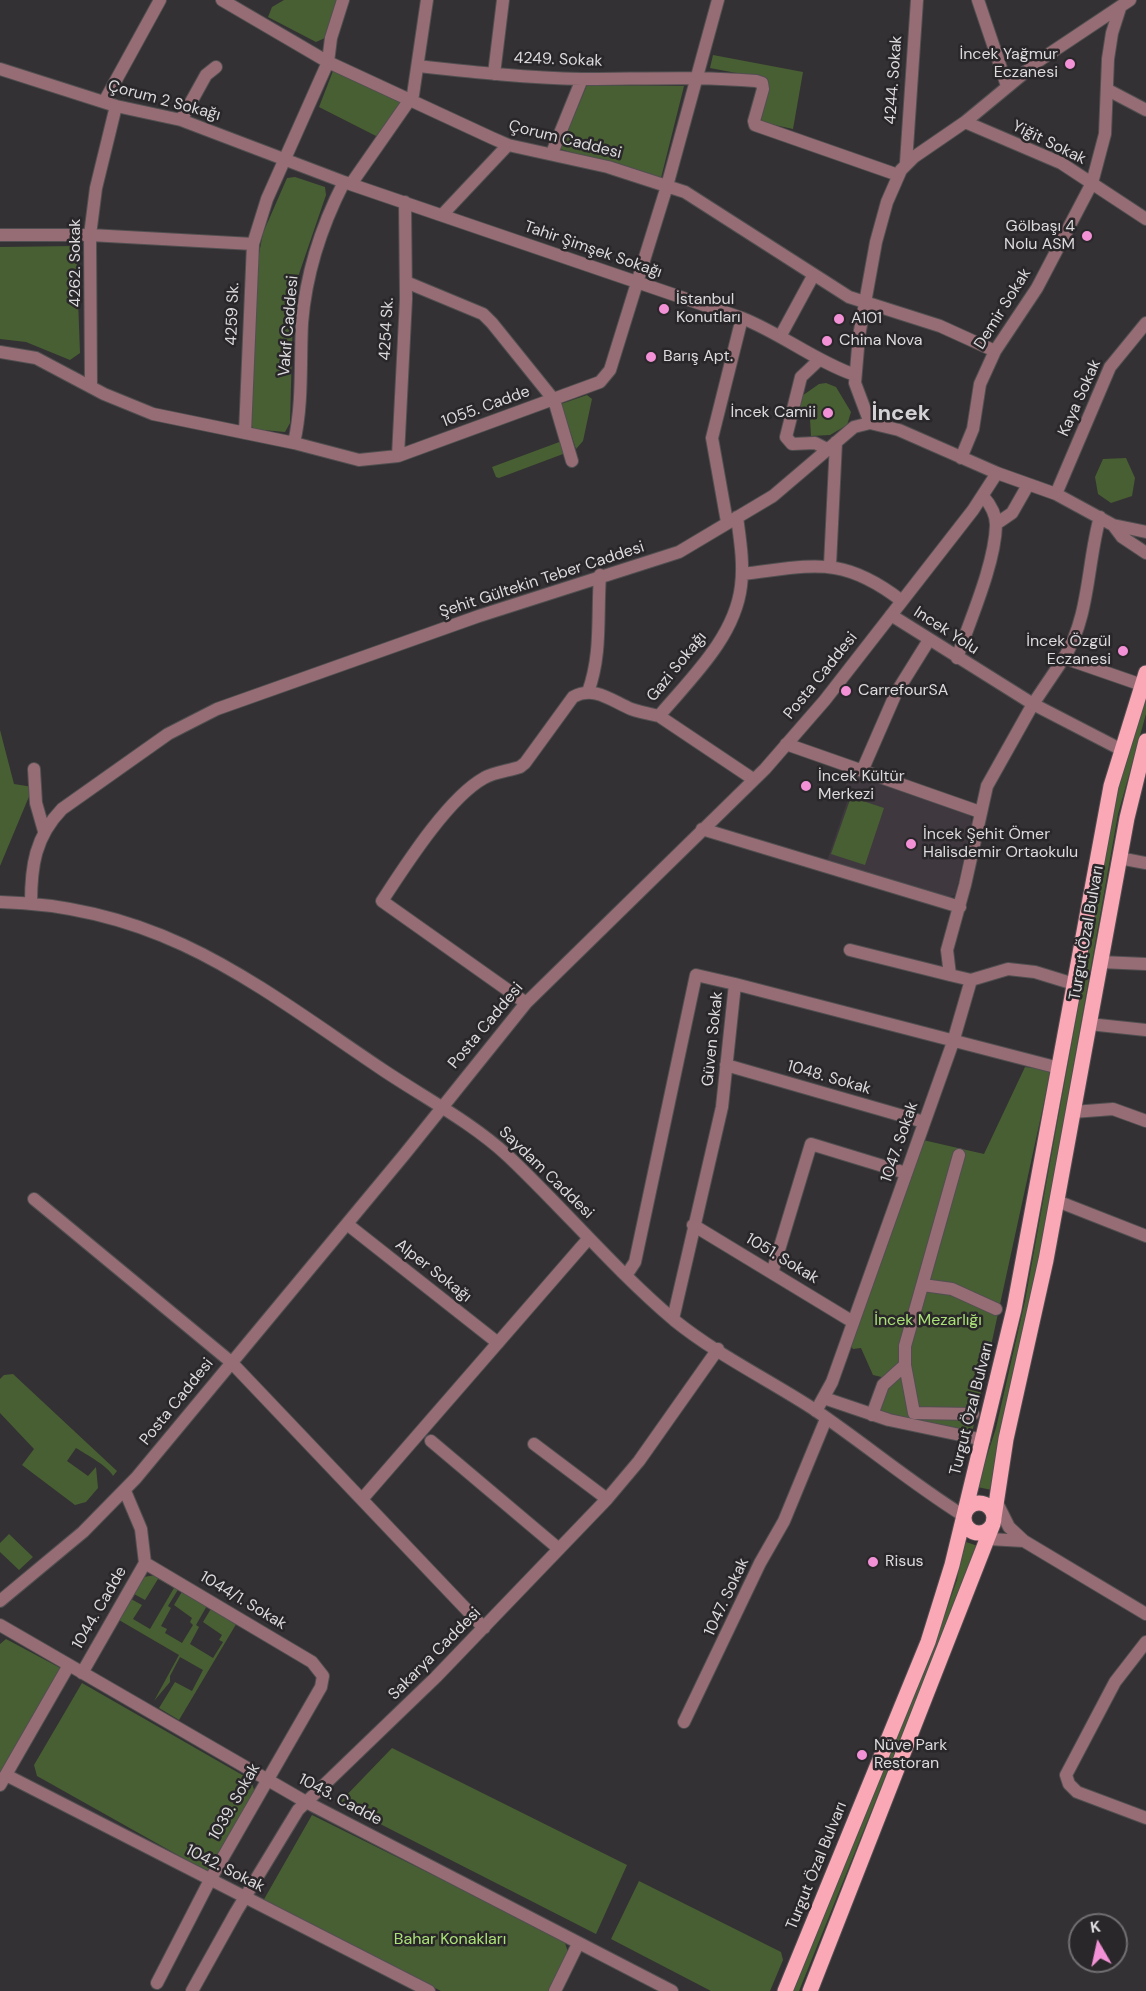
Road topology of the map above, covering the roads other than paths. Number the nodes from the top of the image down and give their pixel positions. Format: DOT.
graph roads {
  1 [pos="160,0"];
  2 [pos="222,0"];
  3 [pos="343,0"];
  4 [pos="427,0"];
  5 [pos="503,0"];
  6 [pos="718,0"];
  7 [pos="917,0"];
  8 [pos="978,0"];
  9 [pos="1125,4"];
  10 [pos="328,62"];
  11 [pos="418,66"];
  12 [pos="216,67"];
  13 [pos="0,69"];
  14 [pos="494,74"];
  15 [pos="697,76"];
  16 [pos="582,79"];
  17 [pos="1007,86"];
  18 [pos="1108,90"];
  19 [pos="411,99"];
  20 [pos="110,104"];
  21 [pos="1146,110"];
  22 [pos="181,120"];
  23 [pos="965,122"];
  24 [pos="508,145"];
  25 [pos="552,153"];
  26 [pos="285,159"];
  27 [pos="906,163"];
  28 [pos="898,175"];
  29 [pos="347,183"];
  30 [pos="1092,183"];
  31 [pos="668,186"];
  32 [pos="405,202"];
  33 [pos="442,215"];
  34 [pos="1146,219"];
  35 [pos="90,235"];
  36 [pos="0,236"];
  37 [pos="253,244"];
  38 [pos="813,276"];
  39 [pos="406,282"];
  40 [pos="637,284"];
  41 [pos="863,304"];
  42 [pos="742,318"];
  43 [pos="1146,323"];
  44 [pos="781,335"];
  45 [pos="995,351"];
  46 [pos="0,352"];
  47 [pos="819,360"];
  48 [pos="855,375"];
  49 [pos="91,387"];
  50 [pos="554,400"];
  51 [pos="870,423"];
  52 [pos="244,433"];
  53 [pos="294,443"];
  54 [pos="831,446"];
  55 [pos="398,456"];
  56 [pos="961,458"];
  57 [pos="572,461"];
  58 [pos="997,473"];
  59 [pos="1028,484"];
  60 [pos="1056,494"];
  61 [pos="983,496"];
  62 [pos="1100,517"];
  63 [pos="732,520"];
  64 [pos="996,524"];
  65 [pos="1113,525"];
  66 [pos="1146,532"];
  67 [pos="1146,553"];
  68 [pos="830,565"];
  69 [pos="742,574"];
  70 [pos="600,575"];
  71 [pos="902,601"];
  72 [pos="891,615"];
  73 [pos="929,640"];
  74 [pos="957,658"];
  75 [pos="1064,658"];
  76 [pos="1144,679"];
  77 [pos="588,692"];
  78 [pos="1033,704"];
  79 [pos="659,717"];
  80 [pos="1146,741"];
  81 [pos="786,744"];
  82 [pos="1122,750"];
  83 [pos="34,769"];
  84 [pos="862,771"];
  85 [pos="753,779"];
  86 [pos="980,812"];
  87 [pos="702,829"];
  88 [pos="44,831"];
  89 [pos="1119,858"];
  90 [pos="1146,862"];
  91 [pos="0,902"];
  92 [pos="31,903"];
  93 [pos="960,907"];
  94 [pos="850,950"];
  95 [pos="1100,962"];
  96 [pos="1146,964"];
  97 [pos="950,975"];
  98 [pos="971,980"];
  99 [pos="735,984"];
  100 [pos="1074,984"];
  101 [pos="526,1003"];
  102 [pos="1089,1024"];
  103 [pos="1146,1030"];
  104 [pos="953,1042"];
  105 [pos="726,1065"];
  106 [pos="1059,1068"];
  107 [pos="441,1107"];
  108 [pos="1073,1112"];
  109 [pos="1146,1121"];
  110 [pos="924,1122"];
  111 [pos="959,1155"];
  112 [pos="906,1173"];
  113 [pos="34,1199"];
  114 [pos="1057,1202"];
  115 [pos="347,1224"];
  116 [pos="693,1225"];
  117 [pos="1146,1236"];
  118 [pos="589,1238"];
  119 [pos="772,1273"];
  120 [pos="627,1275"];
  121 [pos="923,1285"];
  122 [pos="996,1309"];
  123 [pos="673,1319"];
  124 [pos="853,1322"];
  125 [pos="498,1343"];
  126 [pos="718,1349"];
  127 [pos="231,1362"];
  128 [pos="905,1365"];
  129 [pos="824,1398"];
  130 [pos="973,1414"];
  131 [pos="821,1415"];
  132 [pos="872,1415"];
  133 [pos="984,1440"];
  134 [pos="431,1441"];
  135 [pos="534,1444"];
  136 [pos="125,1491"];
  137 [pos="363,1498"];
  138 [pos="607,1499"];
  139 [pos="998,1505"];
  140 [pos="964,1516"];
  141 [pos="993,1524"];
  142 [pos="989,1539"];
  143 [pos="1024,1541"];
  144 [pos="559,1549"];
  145 [pos="145,1563"];
  146 [pos="0,1601"];
  147 [pos="1146,1614"];
  148 [pos="484,1628"];
  149 [pos="2,1630"];
  150 [pos="1146,1642"];
  151 [pos="69,1665"];
  152 [pos="321,1671"];
  153 [pos="82,1673"];
  154 [pos="684,1722"];
  155 [pos="267,1779"];
  156 [pos="3,1780"];
  157 [pos="306,1802"];
  158 [pos="1146,1818"];
  159 [pos="210,1880"];
  160 [pos="244,1897"];
  161 [pos="578,1944"];
  162 [pos="157,1983"];
  163 [pos="192,1991"];
  164 [pos="429,1991"];
  165 [pos="555,1991"];
  166 [pos="672,1991"];
  167 [pos="785,1991"];
  168 [pos="810,1991"];
  1 -- 20 [label="street, 4262. Sokak"];
  2 -- 10 [label="street, Çorum Caddesi"];
  3 -- 10 [label="street, 4259 Sk."];
  4 -- 11 [label="street, Vakıf Caddesi"];
  5 -- 14 [label="street"];
  6 -- 15 [label="street, 1055. Cadde"];
  7 -- 27 [label="street, 4244. Sokak"];
  8 -- 17 [label="street"];
  9 -- 17 [label="street"];
  9 -- 18 [label="street, Demir Sokak"];
  10 -- 19 [label="street, Çorum Caddesi"];
  10 -- 26 [label="street, 4259 Sk."];
  11 -- 14 [label="street, 4249. Sokak"];
  11 -- 19 [label="street, Vakıf Caddesi"];
  12 -- 22 [label="street"];
  13 -- 20 [label="street, Çorum 2 Sokağı"];
  14 -- 16 [label="street, 4249. Sokak"];
  15 -- 16 [label="street, 4249. Sokak"];
  15 -- 28 [label="street, 4249. Sokak"];
  15 -- 31 [label="street, 1055. Cadde"];
  16 -- 25 [label="street"];
  17 -- 23 [label="street"];
  18 -- 21 [label="street"];
  18 -- 30 [label="street, Demir Sokak"];
  19 -- 24 [label="street, Çorum Caddesi"];
  19 -- 29 [label="street, Vakıf Caddesi"];
  20 -- 22 [label="street, Çorum 2 Sokağı"];
  20 -- 35 [label="street, 4262. Sokak"];
  22 -- 26 [label="street, Çorum 2 Sokağı"];
  23 -- 27 [label="street"];
  23 -- 30 [label="street, Yiğit Sokak"];
  24 -- 25 [label="street, Çorum Caddesi"];
  24 -- 33 [label="street"];
  25 -- 31 [label="street, Çorum Caddesi"];
  26 -- 29 [label="street, Çorum 2 Sokağı"];
  26 -- 37 [label="street, 4259 Sk."];
  27 -- 28 [label="street"];
  28 -- 41 [label="street"];
  29 -- 32 [label="street, Tahir Şimşek Sokağı"];
  29 -- 53 [label="street, Vakıf Caddesi"];
  30 -- 34 [label="street, Yiğit Sokak"];
  30 -- 45 [label="street, Demir Sokak"];
  31 -- 38 [label="street, Çorum Caddesi"];
  31 -- 40 [label="street, 1055. Cadde"];
  32 -- 33 [label="street, Tahir Şimşek Sokağı"];
  32 -- 39 [label="street, 4254 Sk."];
  33 -- 40 [label="street, Tahir Şimşek Sokağı"];
  35 -- 36 [label="street"];
  35 -- 37 [label="street"];
  35 -- 49 [label="street, 4262. Sokak"];
  37 -- 52 [label="street, 4259 Sk."];
  38 -- 41 [label="street, Çorum Caddesi"];
  38 -- 44 [label="street"];
  39 -- 50 [label="street"];
  39 -- 55 [label="street, 4254 Sk."];
  40 -- 42 [label="street, Tahir Şimşek Sokağı"];
  40 -- 50 [label="street, 1055. Cadde"];
  41 -- 45 [label="street, Çorum Caddesi"];
  41 -- 48 [label="street"];
  42 -- 44 [label="street, Tahir Şimşek Sokağı"];
  42 -- 63 [label="street, Gazi Sokağı"];
  43 -- 60 [label="street, Kaya Sokak"];
  44 -- 47 [label="street, Tahir Şimşek Sokağı"];
  45 -- 56 [label="street, Demir Sokak"];
  46 -- 49 [label="street, 1055. Cadde"];
  47 -- 48 [label="street, Tahir Şimşek Sokağı"];
  47 -- 54 [label="street"];
  48 -- 51 [label="street"];
  49 -- 52 [label="street, 1055. Cadde"];
  50 -- 55 [label="street, 1055. Cadde"];
  50 -- 57 [label="street"];
  51 -- 54 [label="street, Şehit Gültekin Teber Caddesi"];
  51 -- 56 [label="street"];
  52 -- 53 [label="street, 1055. Cadde"];
  53 -- 55 [label="street, 1055. Cadde"];
  54 -- 63 [label="street, Şehit Gültekin Teber Caddesi"];
  54 -- 68 [label="street"];
  56 -- 58 [label="street"];
  58 -- 59 [label="street"];
  58 -- 61 [label="street, Posta Caddesi"];
  59 -- 60 [label="street"];
  59 -- 64 [label="street"];
  60 -- 62 [label="street"];
  61 -- 64 [label="street"];
  61 -- 71 [label="street, Posta Caddesi"];
  62 -- 65 [label="street"];
  62 -- 75 [label="street"];
  63 -- 69 [label="street, Gazi Sokağı"];
  63 -- 70 [label="street, Şehit Gültekin Teber Caddesi"];
  64 -- 74 [label="street"];
  65 -- 66 [label="street"];
  65 -- 67 [label="street"];
  68 -- 69 [label="street"];
  68 -- 71 [label="street"];
  69 -- 79 [label="street, Gazi Sokağı"];
  70 -- 77 [label="street"];
  70 -- 88 [label="street, Şehit Gültekin Teber Caddesi"];
  71 -- 72 [label="street, Posta Caddesi"];
  72 -- 73 [label="street, Incek Yolu"];
  72 -- 81 [label="street, Posta Caddesi"];
  73 -- 74 [label="street, Incek Yolu"];
  73 -- 84 [label="street"];
  74 -- 78 [label="street, Incek Yolu"];
  75 -- 76 [label="street"];
  75 -- 78 [label="street"];
  76 -- 82 [label="main road, Turgut Özal Bulvarı"];
  77 -- 79 [label="street, Gazi Sokağı"];
  77 -- 101 [label="street"];
  78 -- 82 [label="street, Incek Yolu"];
  78 -- 86 [label="street"];
  79 -- 85 [label="street"];
  80 -- 89 [label="main road, Turgut Özal Bulvarı"];
  81 -- 84 [label="street"];
  81 -- 85 [label="street, Posta Caddesi"];
  82 -- 100 [label="main road, Turgut Özal Bulvarı"];
  83 -- 88 [label="street"];
  84 -- 86 [label="street"];
  85 -- 87 [label="street, Posta Caddesi"];
  86 -- 93 [label="street"];
  87 -- 93 [label="street"];
  87 -- 101 [label="street, Posta Caddesi"];
  88 -- 92 [label="street, Şehit Gültekin Teber Caddesi"];
  89 -- 90 [label="street"];
  89 -- 95 [label="main road, Turgut Özal Bulvarı"];
  91 -- 92 [label="street, Saydam Caddesi"];
  92 -- 107 [label="street, Saydam Caddesi"];
  93 -- 97 [label="street"];
  94 -- 97 [label="street"];
  95 -- 96 [label="street"];
  95 -- 102 [label="main road, Turgut Özal Bulvarı"];
  97 -- 98 [label="street"];
  98 -- 100 [label="street"];
  98 -- 104 [label="street, 1047. Sokak"];
  99 -- 104 [label="street, Güven Sokak"];
  99 -- 105 [label="street, Güven Sokak"];
  99 -- 120 [label="street"];
  100 -- 106 [label="main road, Turgut Özal Bulvarı"];
  101 -- 107 [label="street, Posta Caddesi"];
  102 -- 103 [label="street"];
  102 -- 108 [label="main road, Turgut Özal Bulvarı"];
  104 -- 106 [label="street, Güven Sokak"];
  104 -- 110 [label="street, 1047. Sokak"];
  105 -- 110 [label="street, 1048. Sokak"];
  105 -- 116 [label="street, Güven Sokak"];
  106 -- 133 [label="main road, Turgut Özal Bulvarı"];
  107 -- 115 [label="street, Posta Caddesi"];
  107 -- 118 [label="street, Saydam Caddesi"];
  108 -- 109 [label="street"];
  108 -- 114 [label="main road, Turgut Özal Bulvarı"];
  110 -- 112 [label="street, 1047. Sokak"];
  111 -- 121 [label="street"];
  112 -- 119 [label="street"];
  112 -- 124 [label="street, 1047. Sokak"];
  113 -- 127 [label="street"];
  114 -- 117 [label="street"];
  114 -- 139 [label="main road, Turgut Özal Bulvarı"];
  115 -- 125 [label="street, Alper Sokağı"];
  115 -- 127 [label="street, Posta Caddesi"];
  116 -- 119 [label="street, 1051. Sokak"];
  116 -- 123 [label="street, Güven Sokak"];
  118 -- 120 [label="street, Saydam Caddesi"];
  118 -- 125 [label="street"];
  119 -- 124 [label="street, 1051. Sokak"];
  120 -- 123 [label="street, Saydam Caddesi"];
  121 -- 122 [label="street"];
  121 -- 128 [label="street"];
  123 -- 126 [label="street, Saydam Caddesi"];
  124 -- 129 [label="street, 1047. Sokak"];
  125 -- 137 [label="street"];
  126 -- 131 [label="street, Saydam Caddesi"];
  126 -- 138 [label="street, Sakarya Caddesi"];
  127 -- 136 [label="street, Posta Caddesi"];
  127 -- 137 [label="street"];
  128 -- 130 [label="street"];
  128 -- 132 [label="street"];
  129 -- 131 [label="street, 1047. Sokak"];
  129 -- 132 [label="street"];
  131 -- 140 [label="street, Saydam Caddesi"];
  131 -- 154 [label="street, 1047. Sokak"];
  132 -- 133 [label="street"];
  133 -- 140 [label="main road, Turgut Özal Bulvarı"];
  134 -- 144 [label="street"];
  135 -- 138 [label="street"];
  136 -- 145 [label="street, 1044. Cadde"];
  136 -- 146 [label="street, Posta Caddesi"];
  137 -- 148 [label="street"];
  138 -- 144 [label="street, Sakarya Caddesi"];
  139 -- 141 [label="main road, Turgut Özal Bulvarı"];
  139 -- 143 [label="street"];
  140 -- 141 [label="main road"];
  140 -- 141 [label="main road"];
  140 -- 167 [label="main road, Turgut Özal Bulvarı"];
  141 -- 142 [label="main road, Turgut Özal Bulvarı"];
  142 -- 143 [label="street"];
  142 -- 168 [label="main road, Turgut Özal Bulvarı"];
  143 -- 147 [label="street"];
  144 -- 148 [label="street, Sakarya Caddesi"];
  145 -- 152 [label="street, 1044/1. Sokak"];
  145 -- 153 [label="street, 1044. Cadde"];
  148 -- 157 [label="street, Sakarya Caddesi"];
  149 -- 151 [label="street, 1043. Cadde"];
  150 -- 158 [label="street"];
  151 -- 153 [label="street, 1043. Cadde"];
  151 -- 156 [label="street, 1044. Cadde"];
  152 -- 155 [label="street, 1039. Sokak"];
  153 -- 155 [label="street, 1043. Cadde"];
  155 -- 157 [label="street, 1043. Cadde"];
  155 -- 159 [label="street, 1039. Sokak"];
  156 -- 159 [label="street, 1042. Sokak"];
  157 -- 160 [label="street, Sakarya Caddesi"];
  157 -- 161 [label="street, 1043. Cadde"];
  159 -- 160 [label="street, 1042. Sokak"];
  159 -- 162 [label="street, 1039. Sokak"];
  160 -- 163 [label="street, Sakarya Caddesi"];
  160 -- 164 [label="street, 1042. Sokak"];
  161 -- 165 [label="street"];
  161 -- 166 [label="street, 1043. Cadde"];
}
